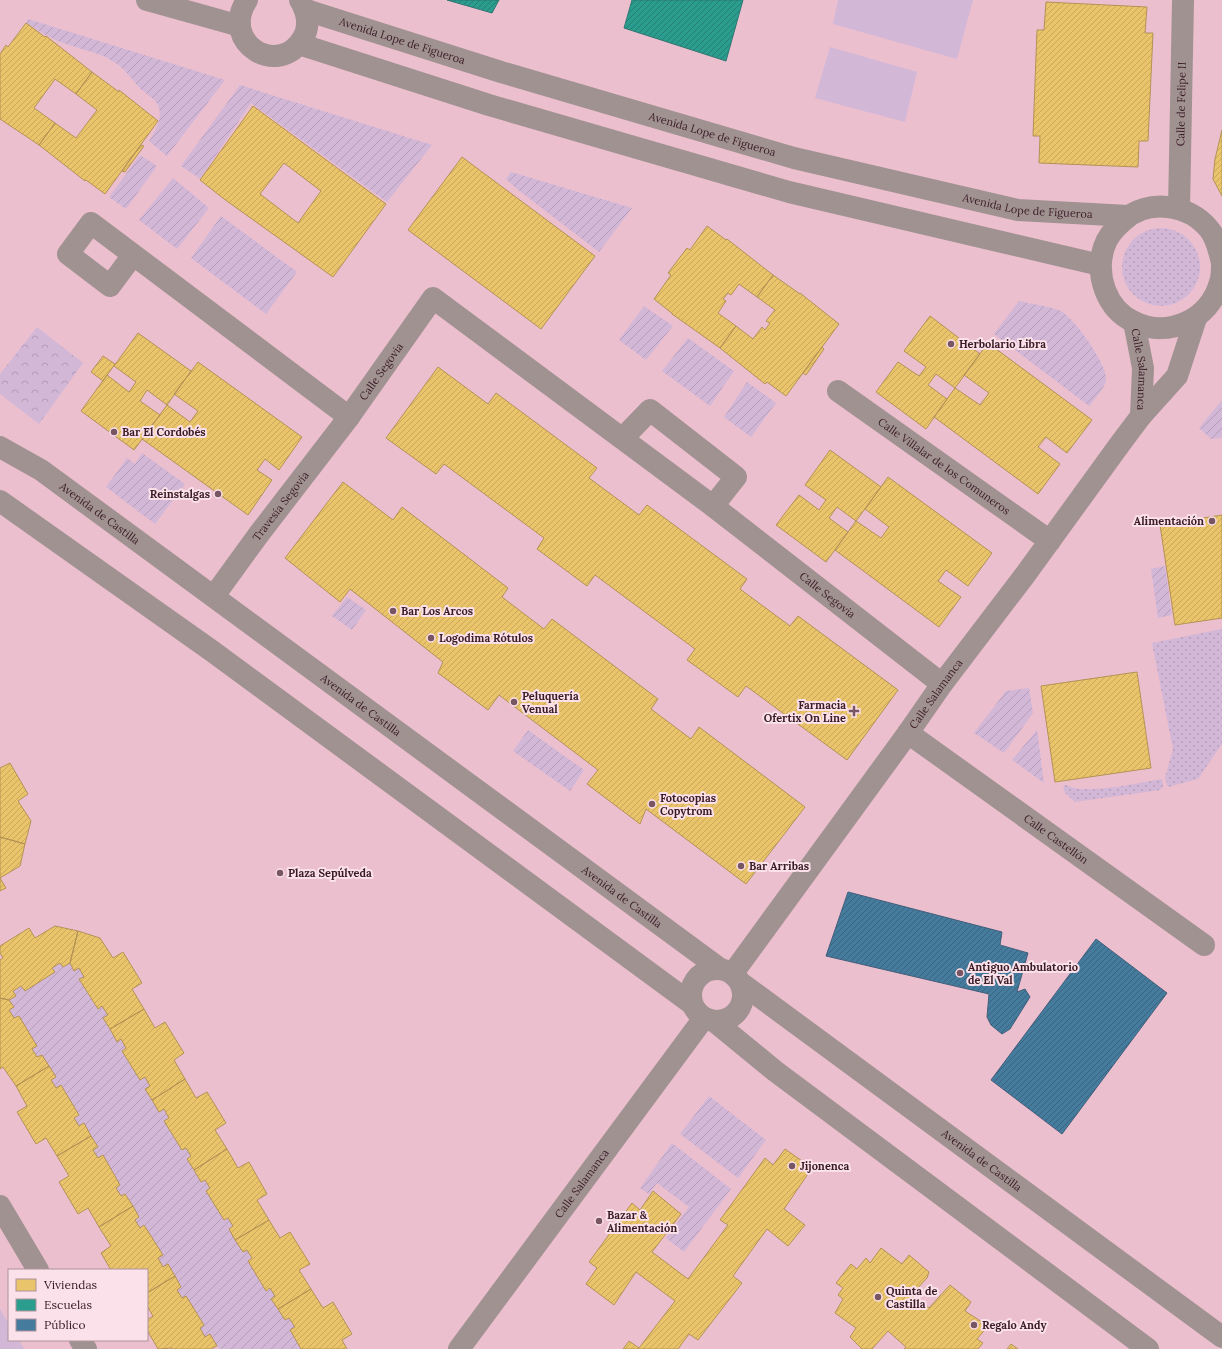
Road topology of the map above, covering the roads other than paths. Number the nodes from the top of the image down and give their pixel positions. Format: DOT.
graph roads {
  1 [pos="147,0"];
  2 [pos="247,0"];
  3 [pos="1183,0"];
  4 [pos="303,5"];
  5 [pos="240,26"];
  6 [pos="299,44"];
  7 [pos="1179,209"];
  8 [pos="1128,216"];
  9 [pos="133,255"];
  10 [pos="1100,265"];
  11 [pos="1222,272"];
  12 [pos="1196,318"];
  13 [pos="1134,322"];
  14 [pos="838,391"];
  15 [pos="1140,416"];
  16 [pos="349,417"];
  17 [pos="623,438"];
  18 [pos="0,447"];
  19 [pos="0,501"];
  20 [pos="713,506"];
  21 [pos="1050,541"];
  22 [pos="214,596"];
  23 [pos="942,684"];
  24 [pos="908,733"];
  25 [pos="1204,945"];
  26 [pos="731,975"];
  27 [pos="703,1014"];
  28 [pos="0,1206"];
  29 [pos="37,1269"];
  30 [pos="1222,1337"];
  31 [pos="459,1349"];
  32 [pos="1148,1349"];
  1 -- 5 [label="street"];
  2 -- 5 [label="street"];
  3 -- 7 [label="street, Calle de Felipe II"];
  4 -- 6 [label="street"];
  4 -- 8 [label="street, Avenida Lope de Figueroa"];
  5 -- 6 [label="street"];
  6 -- 10 [label="street"];
  7 -- 8 [label="street"];
  7 -- 11 [label="street"];
  8 -- 10 [label="street"];
  9 -- 16 [label="street"];
  10 -- 13 [label="street"];
  11 -- 12 [label="street"];
  12 -- 13 [label="street"];
  12 -- 15 [label="street, Calle Salamanca"];
  13 -- 15 [label="street, Calle Salamanca"];
  14 -- 21 [label="street, Calle Villalar de los Comuneros"];
  15 -- 21 [label="street, Calle Salamanca"];
  16 -- 17 [label="street, Calle Segovia"];
  16 -- 22 [label="street, Travesía Segovia"];
  17 -- 20 [label="street, Calle Segovia"];
  17 -- 20 [label="street"];
  18 -- 22 [label="street, Avenida de Castilla"];
  19 -- 27 [label="street"];
  20 -- 23 [label="street, Calle Segovia"];
  21 -- 23 [label="street, Calle Salamanca"];
  22 -- 26 [label="street, Avenida de Castilla"];
  23 -- 24 [label="street, Calle Salamanca"];
  24 -- 25 [label="street, Calle Castellón"];
  24 -- 26 [label="street, Calle Salamanca"];
  26 -- 27 [label="street"];
  26 -- 27 [label="street"];
  26 -- 30 [label="street, Avenida de Castilla"];
  27 -- 31 [label="street, Calle Salamanca"];
  27 -- 32 [label="street"];
  28 -- 29 [label="street"];
}
